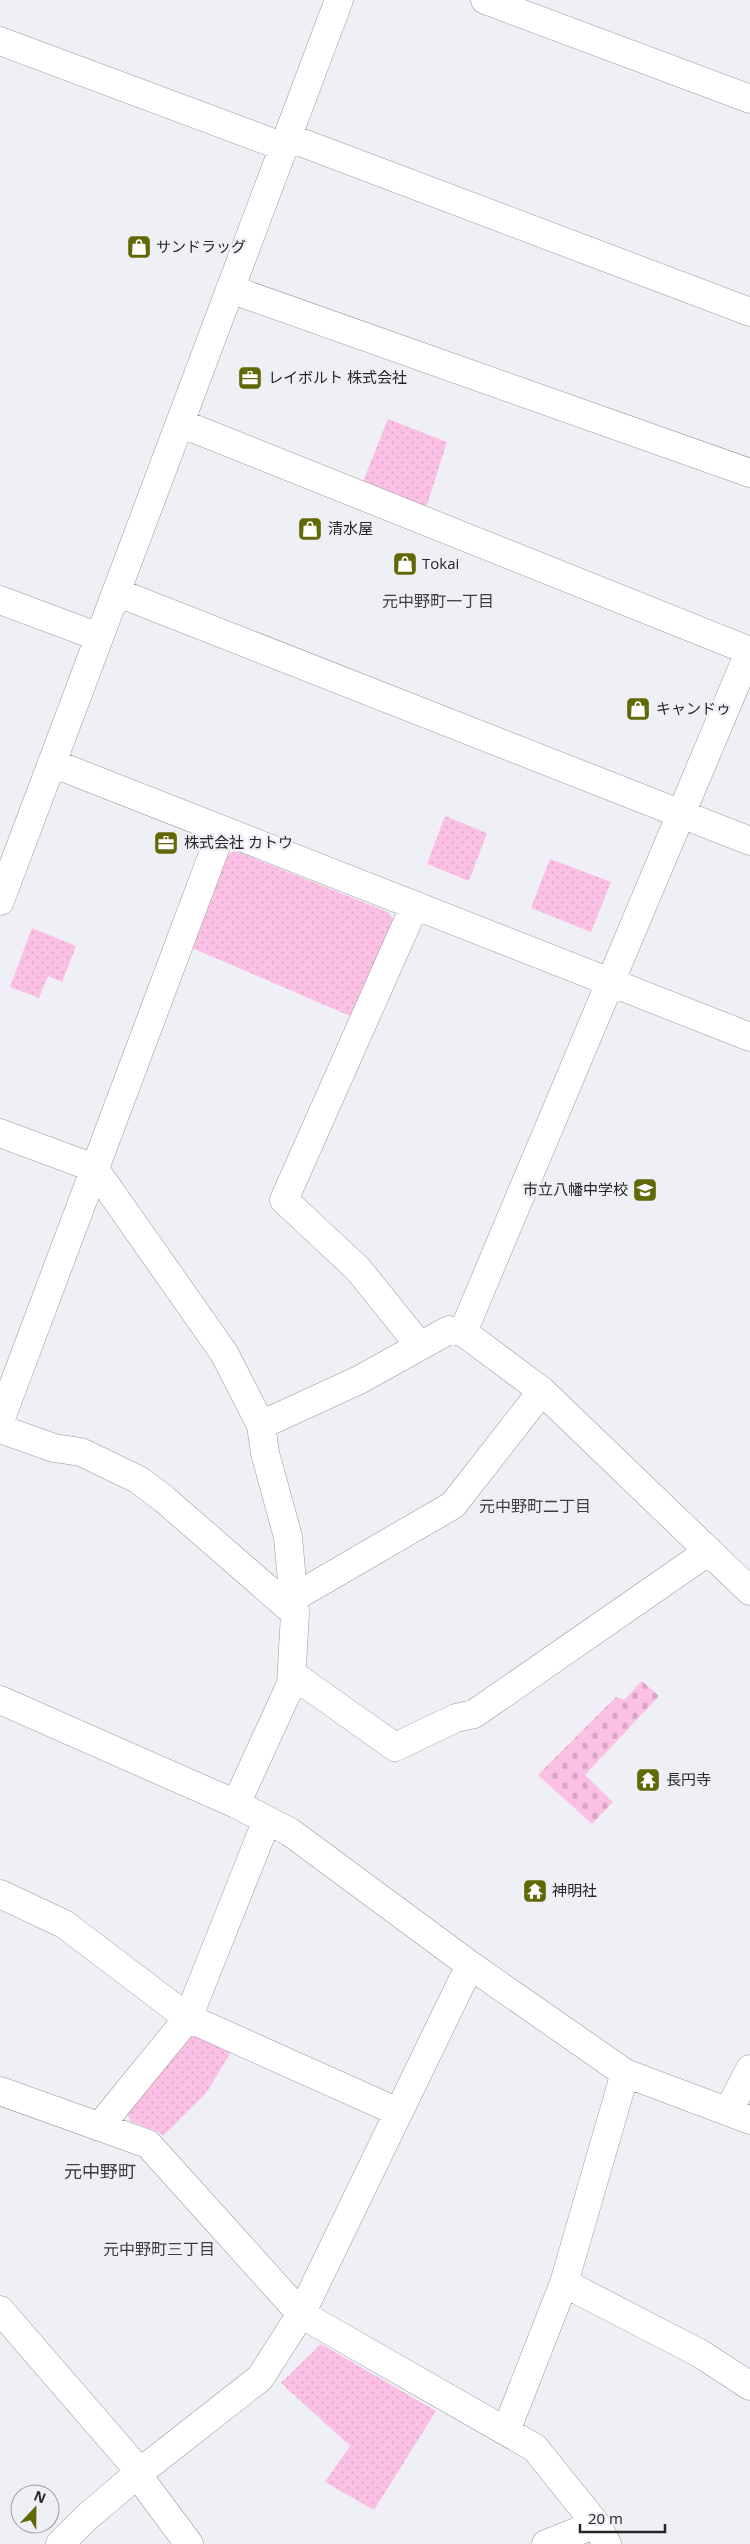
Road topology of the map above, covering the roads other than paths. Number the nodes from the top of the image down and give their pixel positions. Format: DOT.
graph roads {
  1 [pos="339,0"];
  2 [pos="485,0"];
  3 [pos="0,41"];
  4 [pos="750,99"];
  5 [pos="286,142"];
  6 [pos="230,289"];
  7 [pos="750,312"];
  8 [pos="180,423"];
  9 [pos="750,473"];
  10 [pos="116,592"];
  11 [pos="0,600"];
  12 [pos="99,637"];
  13 [pos="750,651"];
  14 [pos="52,763"];
  15 [pos="680,814"];
  16 [pos="222,830"];
  17 [pos="750,841"];
  18 [pos="0,902"];
  19 [pos="415,905"];
  20 [pos="611,982"];
  21 [pos="750,1037"];
  22 [pos="0,1133"];
  23 [pos="94,1168"];
  24 [pos="463,1332"];
  25 [pos="420,1346"];
  26 [pos="542,1391"];
  27 [pos="0,1421"];
  28 [pos="261,1425"];
  29 [pos="0,1429"];
  30 [pos="709,1551"];
  31 [pos="750,1591"];
  32 [pos="294,1605"];
  33 [pos="292,1674"];
  34 [pos="0,1700"];
  35 [pos="236,1804"];
  36 [pos="267,1820"];
  37 [pos="0,1894"];
  38 [pos="470,1965"];
  39 [pos="188,2018"];
  40 [pos="750,2069"];
  41 [pos="625,2073"];
  42 [pos="0,2091"];
  43 [pos="398,2112"];
  44 [pos="739,2115"];
  45 [pos="100,2127"];
  46 [pos="564,2283"];
  47 [pos="0,2310"];
  48 [pos="301,2314"];
  49 [pos="750,2386"];
  50 [pos="506,2431"];
  51 [pos="139,2473"];
  52 [pos="601,2534"];
  53 [pos="60,2544"];
  54 [pos="189,2544"];
  55 [pos="546,2544"];
  1 -- 5 [label="street"];
  2 -- 4 [label="street"];
  3 -- 5 [label="street"];
  5 -- 6 [label="street"];
  5 -- 7 [label="street"];
  6 -- 8 [label="street"];
  6 -- 9 [label="street"];
  8 -- 10 [label="street"];
  8 -- 13 [label="street"];
  10 -- 12 [label="street"];
  10 -- 15 [label="street"];
  11 -- 12 [label="street"];
  12 -- 14 [label="street"];
  13 -- 15 [label="street"];
  14 -- 16 [label="street"];
  14 -- 18 [label="street"];
  15 -- 17 [label="street"];
  15 -- 20 [label="street"];
  16 -- 19 [label="street"];
  16 -- 23 [label="street"];
  19 -- 20 [label="street"];
  19 -- 25 [label="street"];
  20 -- 21 [label="street"];
  20 -- 24 [label="street"];
  22 -- 23 [label="street"];
  23 -- 27 [label="street"];
  23 -- 28 [label="street"];
  24 -- 25 [label="street"];
  24 -- 26 [label="street"];
  25 -- 28 [label="street"];
  26 -- 30 [label="street"];
  26 -- 32 [label="street"];
  28 -- 32 [label="street"];
  29 -- 32 [label="street"];
  30 -- 31 [label="street"];
  30 -- 33 [label="street"];
  32 -- 33 [label="street"];
  33 -- 35 [label="street"];
  34 -- 35 [label="street"];
  35 -- 36 [label="street"];
  36 -- 38 [label="street"];
  36 -- 39 [label="street"];
  37 -- 39 [label="street"];
  38 -- 41 [label="street"];
  38 -- 43 [label="street"];
  39 -- 43 [label="street"];
  39 -- 45 [label="street"];
  40 -- 44 [label="street"];
  41 -- 44 [label="street"];
  41 -- 46 [label="street"];
  42 -- 45 [label="street"];
  43 -- 48 [label="street"];
  45 -- 48 [label="street"];
  46 -- 49 [label="street"];
  46 -- 50 [label="street"];
  47 -- 51 [label="street"];
  48 -- 50 [label="street"];
  48 -- 51 [label="street"];
  50 -- 52 [label="street"];
  51 -- 53 [label="street"];
  51 -- 54 [label="street"];
  52 -- 55 [label="street"];
}
